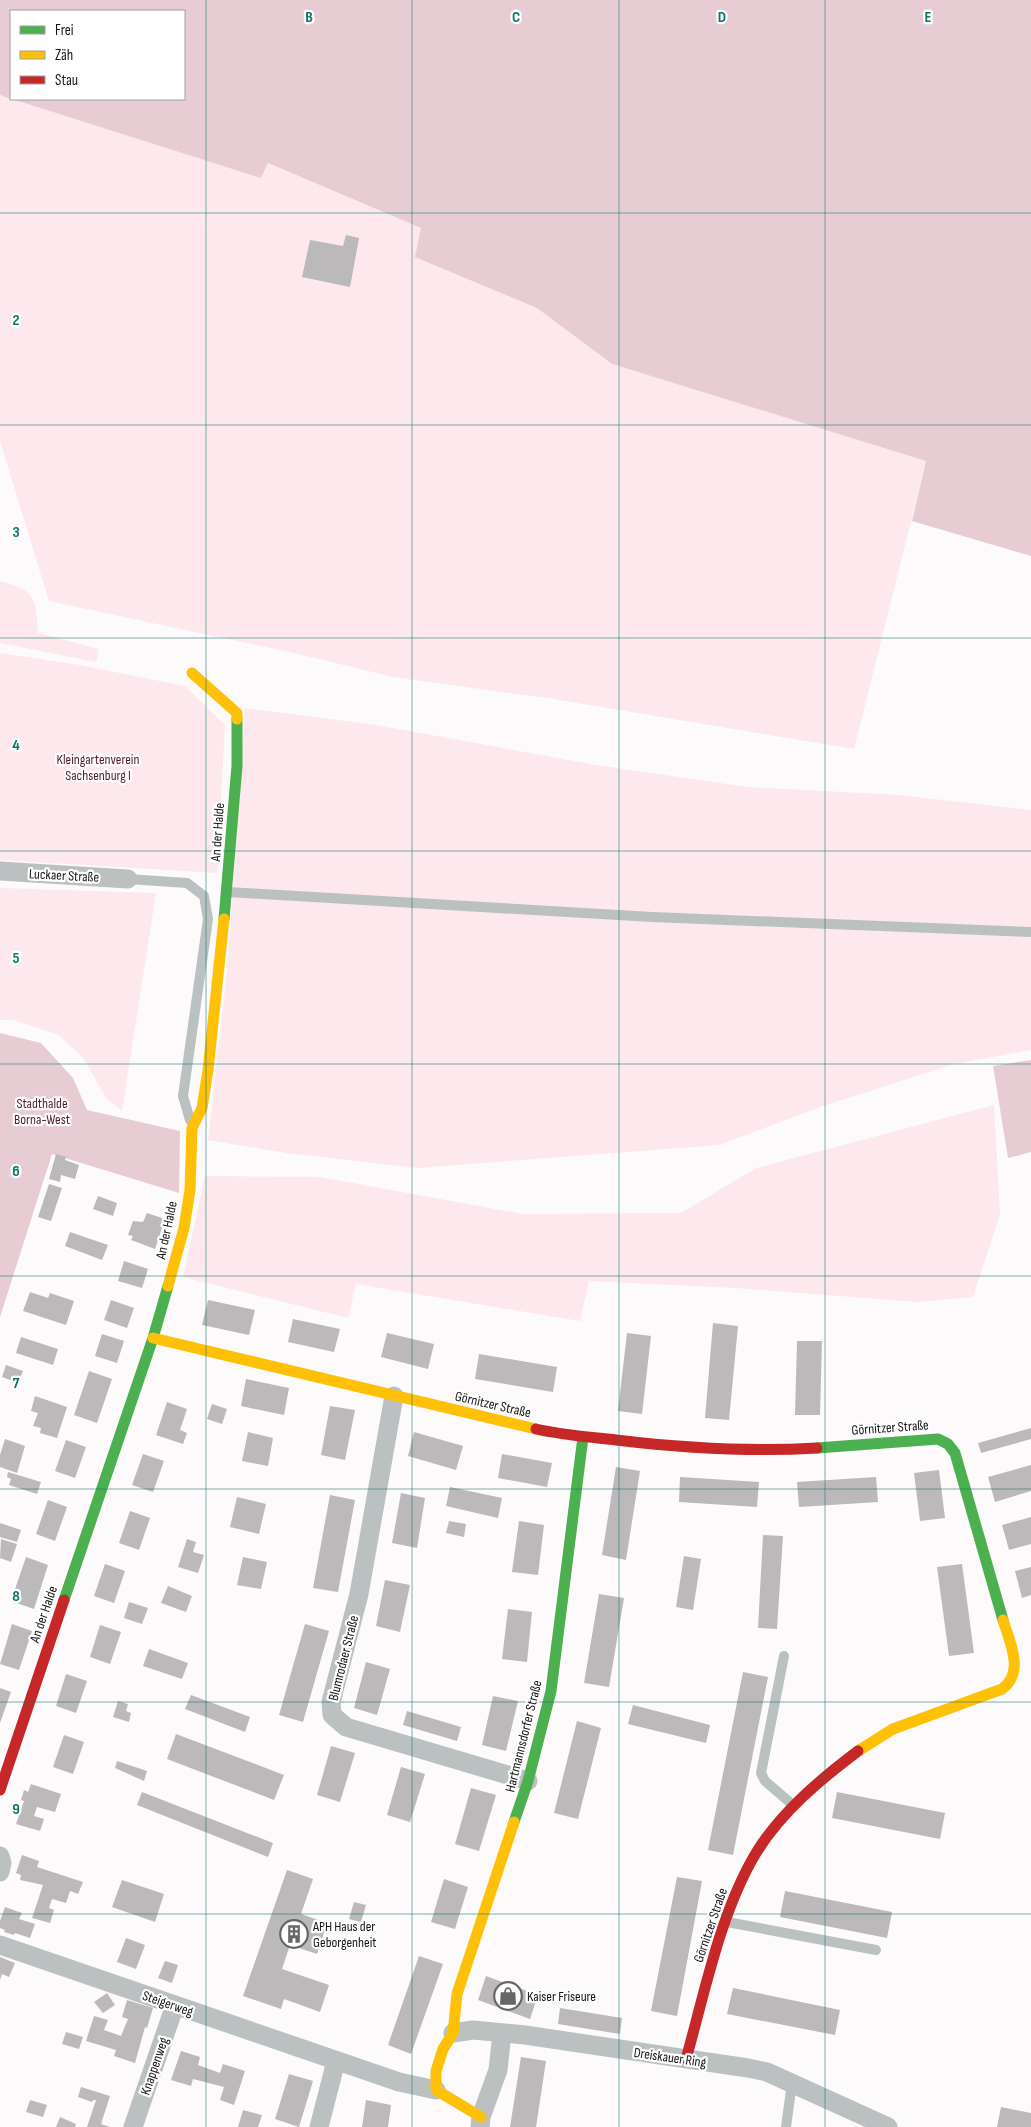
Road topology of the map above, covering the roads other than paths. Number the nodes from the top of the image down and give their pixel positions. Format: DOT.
graph roads {
  1 [pos="192,672"];
  2 [pos="0,871"];
  3 [pos="128,879"];
  4 [pos="227,892"];
  5 [pos="1031,932"];
  6 [pos="192,1128"];
  7 [pos="153,1338"];
  8 [pos="394,1396"];
  9 [pos="583,1437"];
  10 [pos="784,1656"];
  11 [pos="528,1782"];
  12 [pos="0,1790"];
  13 [pos="795,1807"];
  14 [pos="0,1856"];
  15 [pos="0,1872"];
  16 [pos="725,1922"];
  17 [pos="0,1945"];
  18 [pos="876,1950"];
  19 [pos="175,2005"];
  20 [pos="453,2033"];
  21 [pos="502,2033"];
  22 [pos="686,2060"];
  23 [pos="336,2061"];
  24 [pos="792,2083"];
  25 [pos="436,2090"];
  26 [pos="481,2122"];
  27 [pos="881,2125"];
  28 [pos="133,2127"];
  29 [pos="319,2127"];
  30 [pos="786,2127"];
  1 -- 4 [label="street, An der Halde"];
  2 -- 3 [label="street, Luckaer Straße"];
  3 -- 6 [label="lane"];
  4 -- 5 [label="lane"];
  4 -- 6 [label="street, An der Halde"];
  6 -- 7 [label="street, An der Halde"];
  7 -- 8 [label="street, Görnitzer Straße"];
  7 -- 12 [label="street, An der Halde"];
  8 -- 9 [label="street, Görnitzer Straße"];
  8 -- 11 [label="street, Blumrodaer Straße"];
  9 -- 11 [label="street, Hartmannsdorfer Straße"];
  9 -- 13 [label="street, Görnitzer Straße"];
  10 -- 13 [label="lane"];
  11 -- 20 [label="street, Hartmannsdorfer Straße"];
  13 -- 16 [label="street, Görnitzer Straße"];
  14 -- 15 [label="street"];
  16 -- 18 [label="lane"];
  16 -- 22 [label="street, Görnitzer Straße"];
  17 -- 19 [label="street, Steigerweg"];
  19 -- 23 [label="street, Steigerweg"];
  19 -- 28 [label="street, Knappenweg"];
  20 -- 21 [label="street, Dreiskauer Ring"];
  20 -- 25 [label="street"];
  21 -- 22 [label="street, Dreiskauer Ring"];
  21 -- 26 [label="street"];
  22 -- 24 [label="street, Dreiskauer Ring"];
  23 -- 25 [label="street, Steigerweg"];
  23 -- 29 [label="street"];
  24 -- 27 [label="street, Dreiskauer Ring"];
  24 -- 30 [label="lane"];
  25 -- 26 [label="street"];
}
